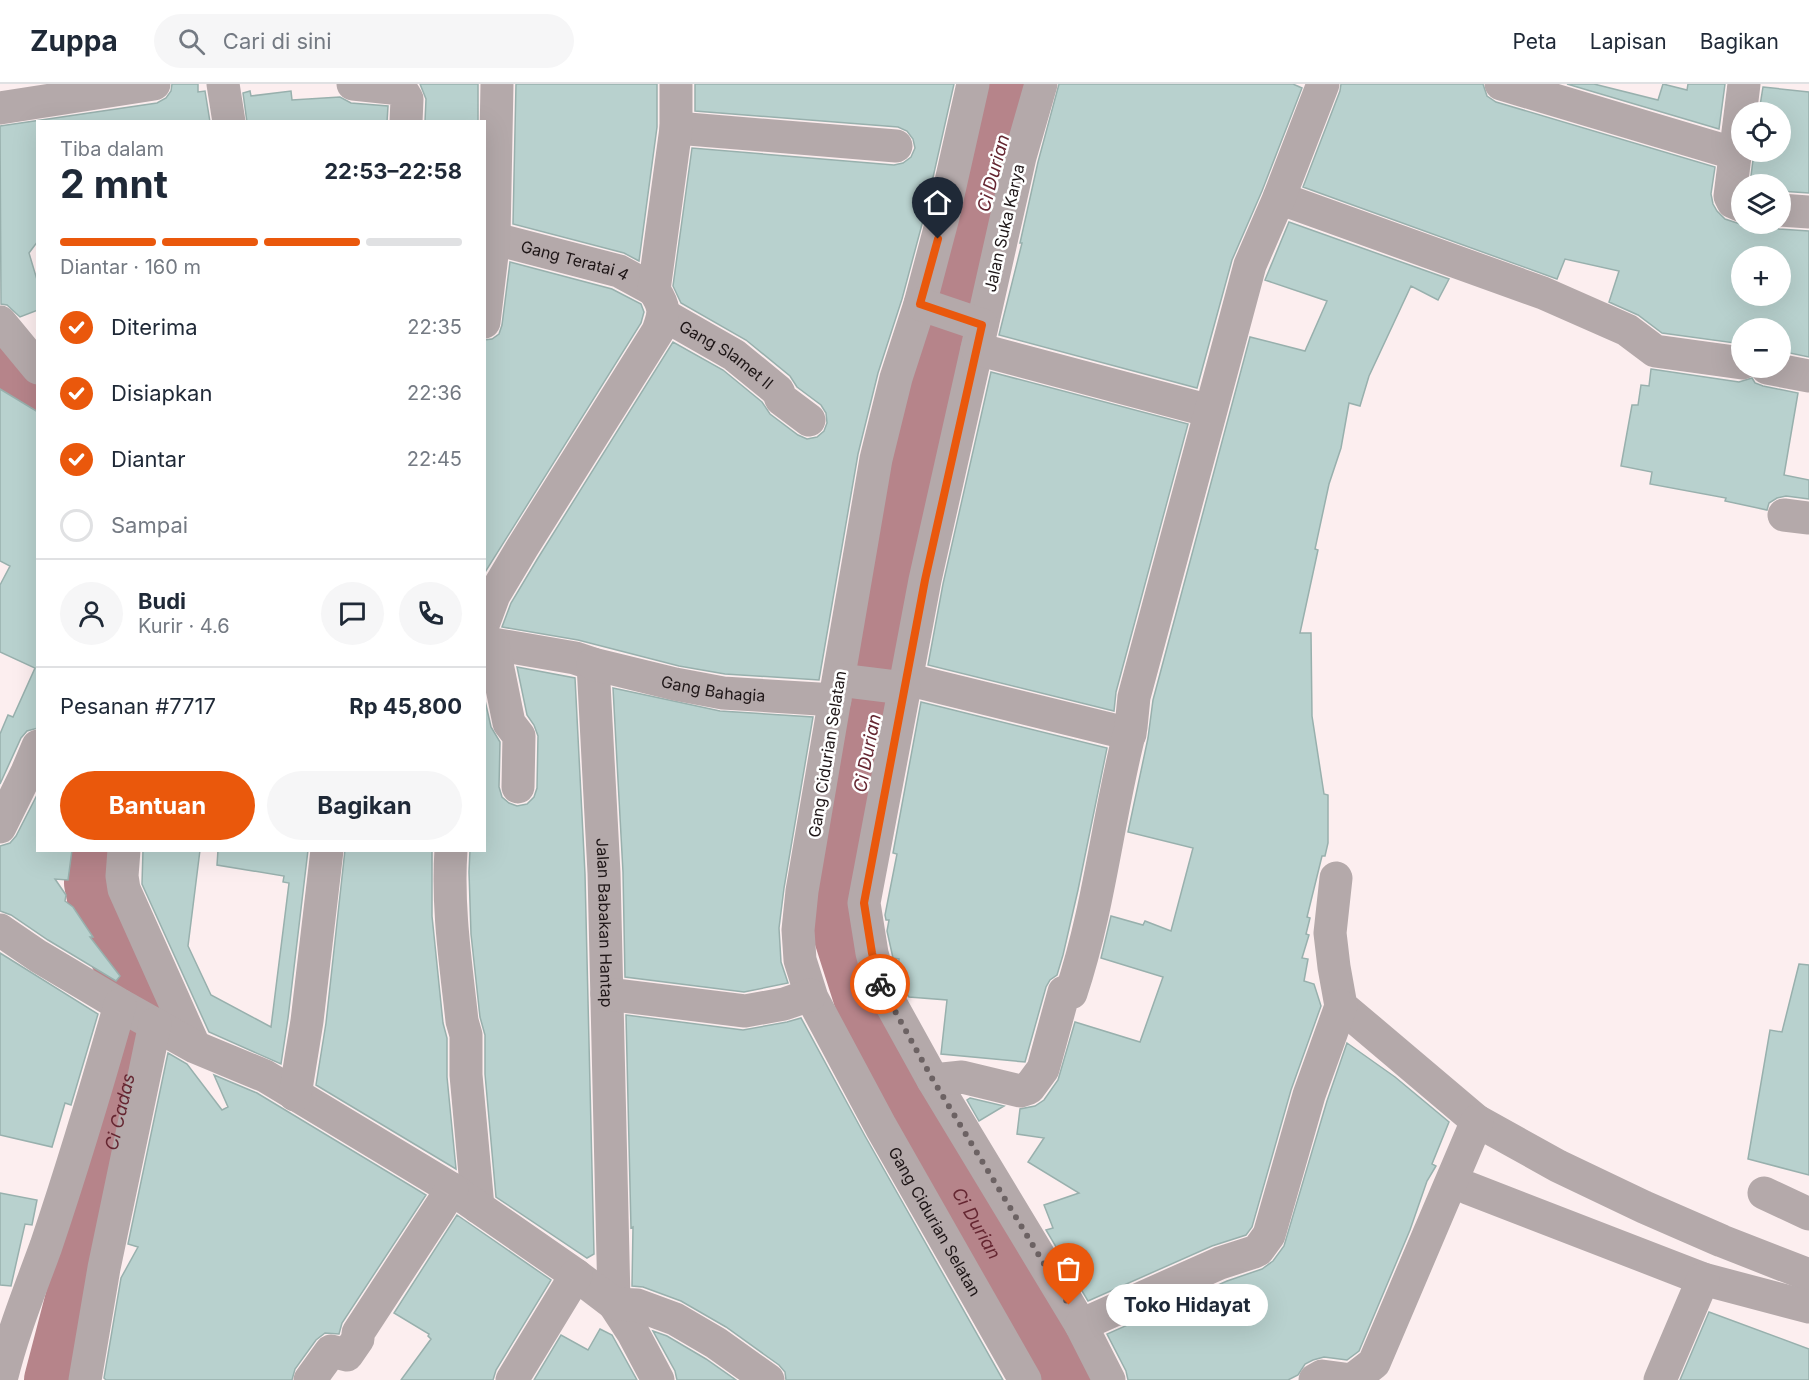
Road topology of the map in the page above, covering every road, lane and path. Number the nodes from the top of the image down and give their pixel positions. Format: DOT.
graph roads {
  1 [pos="154,84"];
  2 [pos="223,84"];
  3 [pos="353,84"];
  4 [pos="497,84"];
  5 [pos="676,84"];
  6 [pos="974,84"];
  7 [pos="1041,84"];
  8 [pos="1323,84"];
  9 [pos="1501,84"];
  10 [pos="1744,84"];
  11 [pos="1742,102"];
  12 [pos="0,108"];
  13 [pos="229,120"];
  14 [pos="406,120"];
  15 [pos="676,128"];
  16 [pos="896,146"];
  17 [pos="1731,153"];
  18 [pos="1279,198"];
  19 [pos="1791,211"];
  20 [pos="1809,212"];
  21 [pos="489,237"];
  22 [pos="486,288"];
  23 [pos="659,303"];
  24 [pos="924,305"];
  25 [pos="0,322"];
  26 [pos="978,332"];
  27 [pos="1731,361"];
  28 [pos="36,366"];
  29 [pos="1791,373"];
  30 [pos="1809,376"];
  31 [pos="1210,411"];
  32 [pos="809,420"];
  33 [pos="487,635"];
  34 [pos="593,664"];
  35 [pos="902,684"];
  36 [pos="840,687"];
  37 [pos="1130,734"];
  38 [pos="36,751"];
  39 [pos="518,787"];
  40 [pos="0,827"];
  41 [pos="124,852"];
  42 [pos="327,852"];
  43 [pos="451,852"];
  44 [pos="1336,878"];
  45 [pos="0,930"];
  46 [pos="607,994"];
  47 [pos="810,995"];
  48 [pos="1341,1006"];
  49 [pos="136,1014"];
  50 [pos="192,1041"];
  51 [pos="933,1080"];
  52 [pos="294,1095"];
  53 [pos="1477,1121"];
  54 [pos="1468,1188"];
  55 [pos="1764,1193"];
  56 [pos="471,1198"];
  57 [pos="1809,1214"];
  58 [pos="576,1275"];
  59 [pos="1809,1275"];
  60 [pos="1703,1279"];
  61 [pos="614,1300"];
  62 [pos="1809,1307"];
  63 [pos="1081,1325"];
  64 [pos="1,1380"];
  65 [pos="85,1380"];
  66 [pos="310,1380"];
  67 [pos="512,1380"];
  68 [pos="658,1380"];
  69 [pos="768,1380"];
  70 [pos="1025,1380"];
  71 [pos="1108,1380"];
  72 [pos="1315,1380"];
  73 [pos="1660,1380"];
  1 -- 12 [label="street"];
  2 -- 13 [label="street"];
  3 -- 14 [label="street"];
  4 -- 21 [label="street"];
  5 -- 15 [label="street"];
  6 -- 24 [label="street, Gang Cidurian Selatan"];
  7 -- 26 [label="street, Jalan Suka Karya"];
  8 -- 18 [label="street"];
  9 -- 17 [label="street"];
  10 -- 11 [label="street"];
  15 -- 16 [label="street"];
  15 -- 23 [label="street"];
  18 -- 27 [label="street"];
  18 -- 31 [label="street"];
  19 -- 20 [label="street"];
  21 -- 22 [label="street"];
  21 -- 23 [label="street, Gang Teratai 4"];
  23 -- 32 [label="street, Gang Slamet II"];
  23 -- 33 [label="street"];
  24 -- 26 [label="street"];
  24 -- 36 [label="street, Gang Cidurian Selatan"];
  25 -- 28 [label="street"];
  26 -- 31 [label="street"];
  26 -- 35 [label="street, Jalan Suka Karya"];
  29 -- 30 [label="street"];
  31 -- 37 [label="street"];
  33 -- 34 [label="street"];
  33 -- 39 [label="street"];
  34 -- 36 [label="street, Gang Bahagia"];
  34 -- 46 [label="street, Jalan Babakan Hantap"];
  35 -- 36 [label="street, Gang Bahagia"];
  35 -- 37 [label="street, Gang Bahagia"];
  35 -- 51 [label="street, Jalan Suka Karya"];
  36 -- 47 [label="street, Gang Cidurian Selatan"];
  37 -- 51 [label="street"];
  38 -- 40 [label="street"];
  41 -- 50 [label="street"];
  42 -- 52 [label="street"];
  43 -- 56 [label="street"];
  44 -- 48 [label="street"];
  45 -- 49 [label="street"];
  46 -- 47 [label="street"];
  46 -- 61 [label="street, Jalan Babakan Hantap"];
  47 -- 70 [label="street, Gang Cidurian Selatan"];
  48 -- 53 [label="street"];
  48 -- 63 [label="street"];
  49 -- 52 [label="street"];
  49 -- 64 [label="street"];
  49 -- 65 [label="street"];
  51 -- 63 [label="street, Jalan Suka Karya"];
  52 -- 56 [label="street"];
  53 -- 59 [label="street"];
  53 -- 72 [label="street"];
  54 -- 60 [label="street"];
  55 -- 57 [label="street"];
  56 -- 58 [label="street"];
  56 -- 66 [label="street"];
  58 -- 61 [label="street"];
  58 -- 67 [label="street"];
  60 -- 62 [label="street"];
  60 -- 73 [label="street"];
  61 -- 68 [label="street"];
  61 -- 69 [label="street"];
  63 -- 71 [label="street, Jalan Suka Karya"];
}
